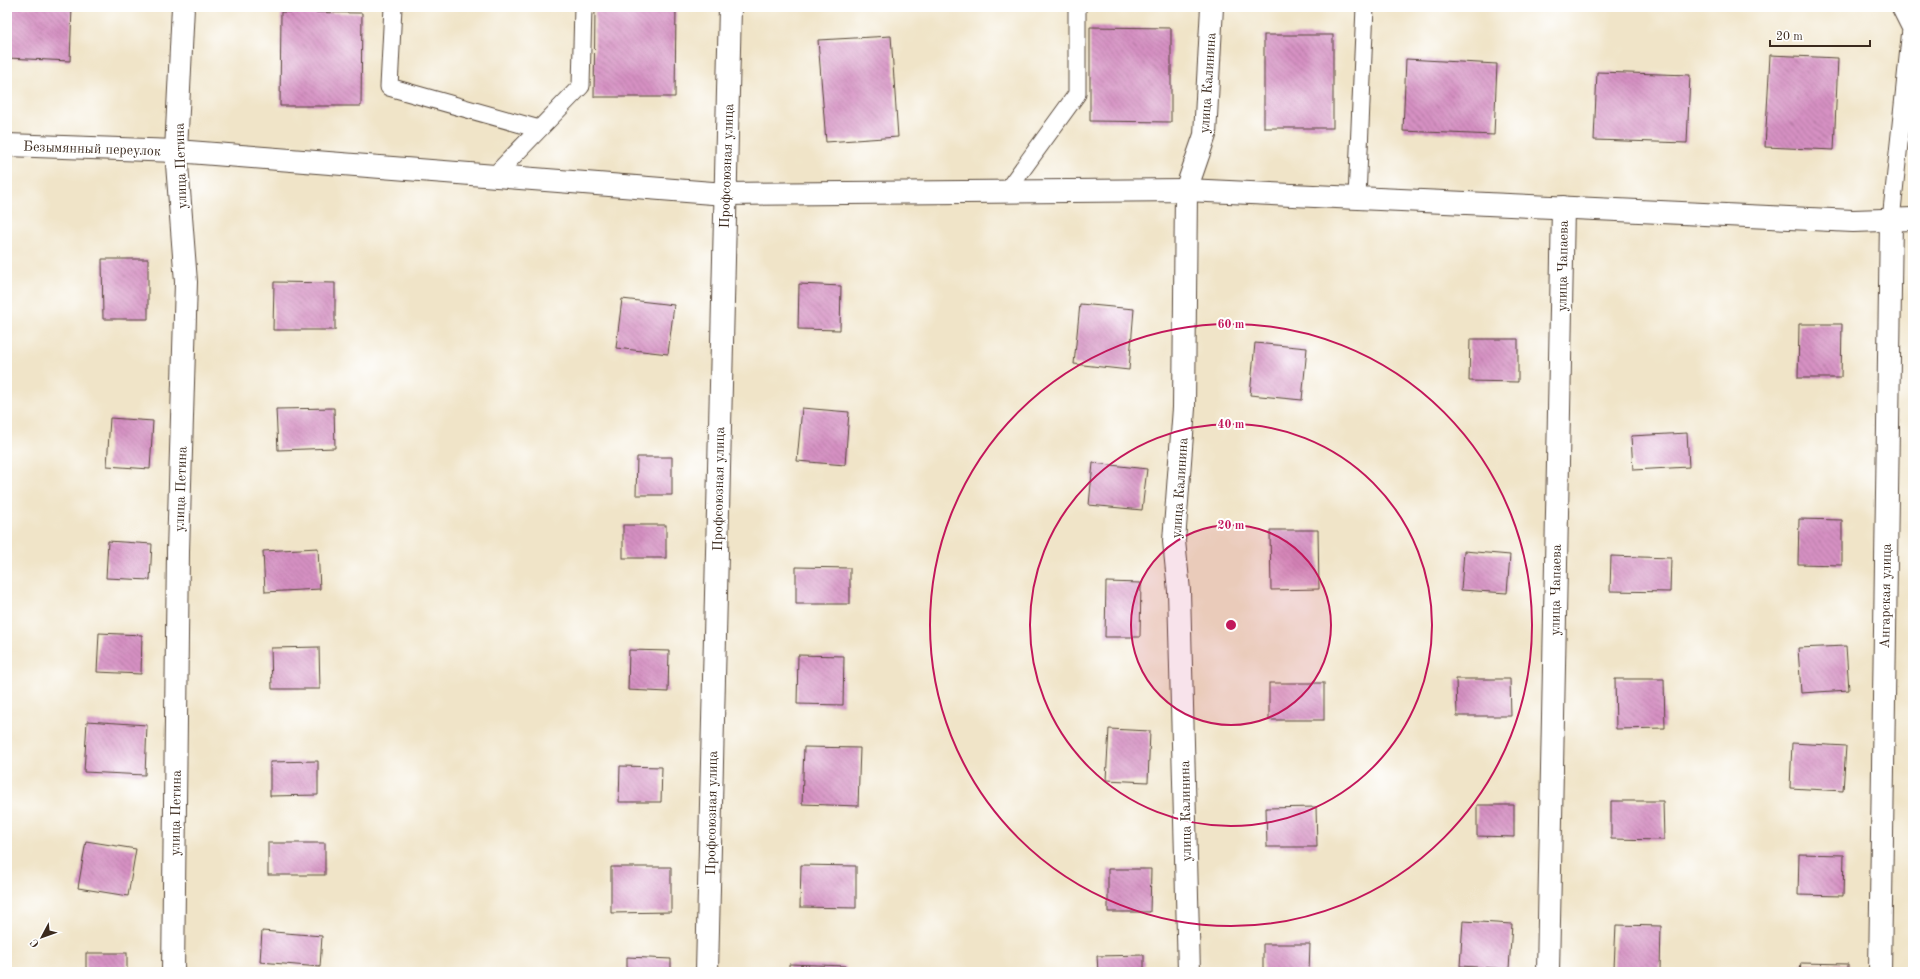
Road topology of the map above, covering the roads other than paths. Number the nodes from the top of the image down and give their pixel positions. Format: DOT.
graph roads {
  1 [pos="184,7"];
  2 [pos="393,7"];
  3 [pos="583,7"];
  4 [pos="730,7"];
  5 [pos="1077,7"];
  6 [pos="1212,7"];
  7 [pos="1365,7"];
  8 [pos="1900,7"];
  9 [pos="539,129"];
  10 [pos="7,145"];
  11 [pos="176,151"];
  12 [pos="494,176"];
  13 [pos="1186,190"];
  14 [pos="1006,192"];
  15 [pos="725,194"];
  16 [pos="1357,198"];
  17 [pos="1563,207"];
  18 [pos="1913,219"];
  19 [pos="1890,220"];
  20 [pos="173,972"];
  21 [pos="707,972"];
  22 [pos="1189,972"];
  23 [pos="1548,972"];
  24 [pos="1880,972"];
  1 -- 11 [label="street, улица Петина"];
  2 -- 9 [label="lane"];
  3 -- 9 [label="lane"];
  4 -- 15 [label="street, Профсоюзная улица"];
  5 -- 14 [label="lane"];
  6 -- 13 [label="street, улица Калинина"];
  7 -- 16 [label="lane"];
  8 -- 19 [label="lane"];
  9 -- 12 [label="lane"];
  10 -- 11 [label="street, Безымянный переулок"];
  11 -- 12 [label="street, Безымянный переулок"];
  11 -- 20 [label="street, улица Петина"];
  12 -- 15 [label="street, Безымянный переулок"];
  13 -- 14 [label="street, Безымянный переулок"];
  13 -- 16 [label="street, Безымянный переулок"];
  13 -- 22 [label="street, улица Калинина"];
  14 -- 15 [label="street, Безымянный переулок"];
  15 -- 21 [label="street, Профсоюзная улица"];
  16 -- 17 [label="street, Безымянный переулок"];
  17 -- 19 [label="street, Безымянный переулок"];
  17 -- 23 [label="street, улица Чапаева"];
  18 -- 19 [label="street, Безымянный переулок"];
  19 -- 24 [label="street, Ангарская улица"];
}
